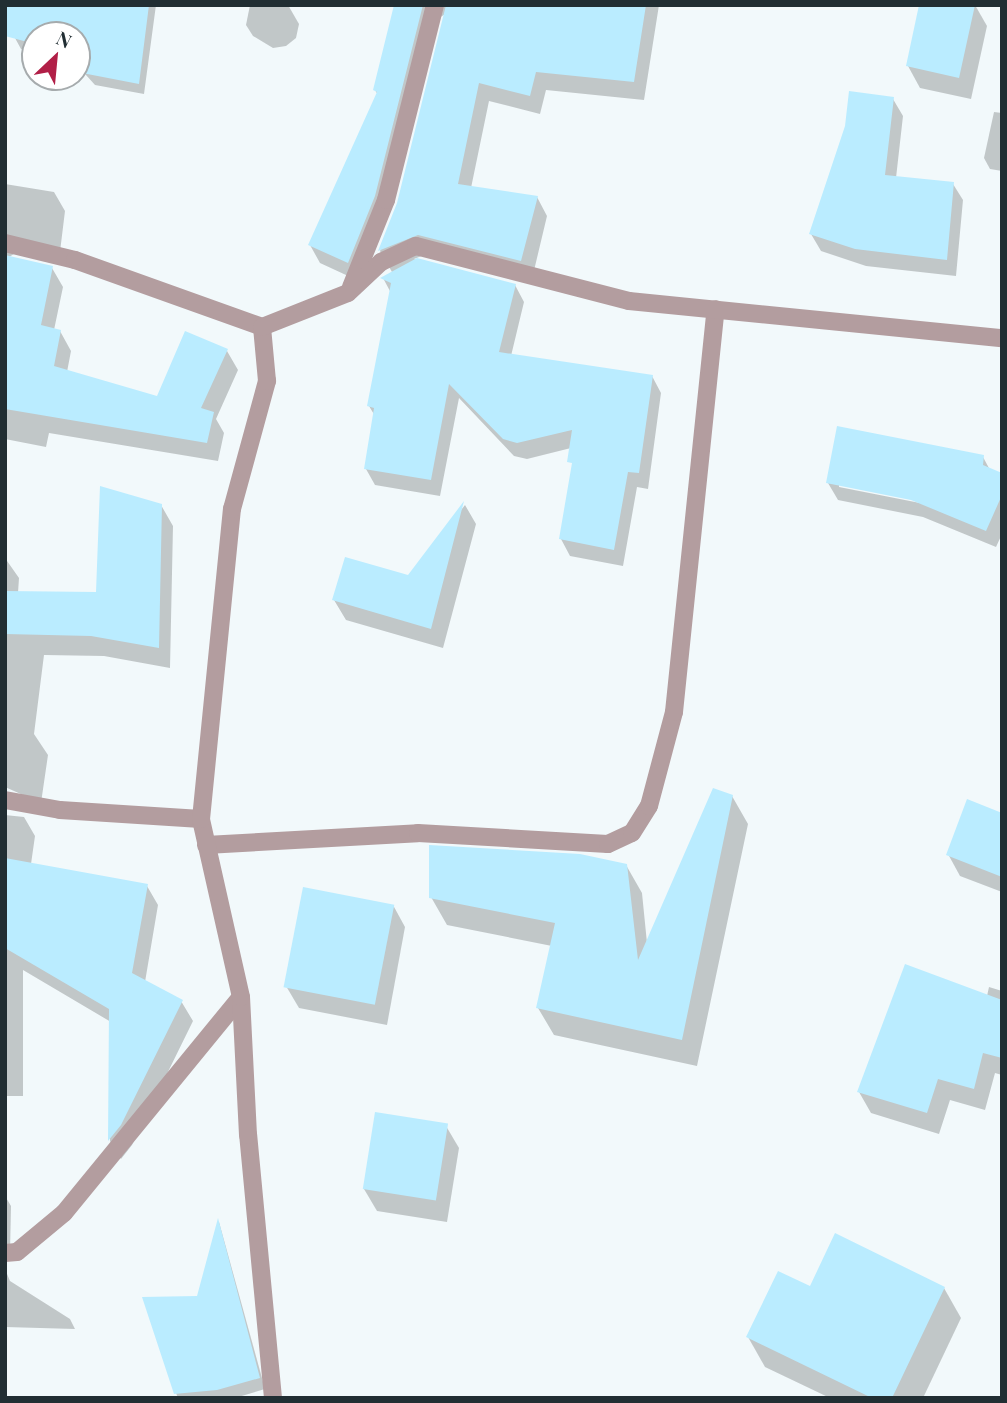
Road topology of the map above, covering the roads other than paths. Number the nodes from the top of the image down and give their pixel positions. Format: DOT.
graph roads {
  1 [pos="435,5"];
  2 [pos="5,243"];
  3 [pos="348,293"];
  4 [pos="716,309"];
  5 [pos="262,327"];
  6 [pos="1002,338"];
  7 [pos="5,800"];
  8 [pos="201,819"];
  9 [pos="206,845"];
  10 [pos="241,997"];
  11 [pos="5,1253"];
  12 [pos="273,1398"];
  1 -- 3 [label="street"];
  2 -- 5 [label="street"];
  3 -- 4 [label="street"];
  3 -- 5 [label="street"];
  4 -- 6 [label="street"];
  4 -- 9 [label="street"];
  5 -- 8 [label="street"];
  7 -- 8 [label="street"];
  8 -- 9 [label="street"];
  9 -- 10 [label="street"];
  10 -- 11 [label="street"];
  10 -- 12 [label="street"];
}
